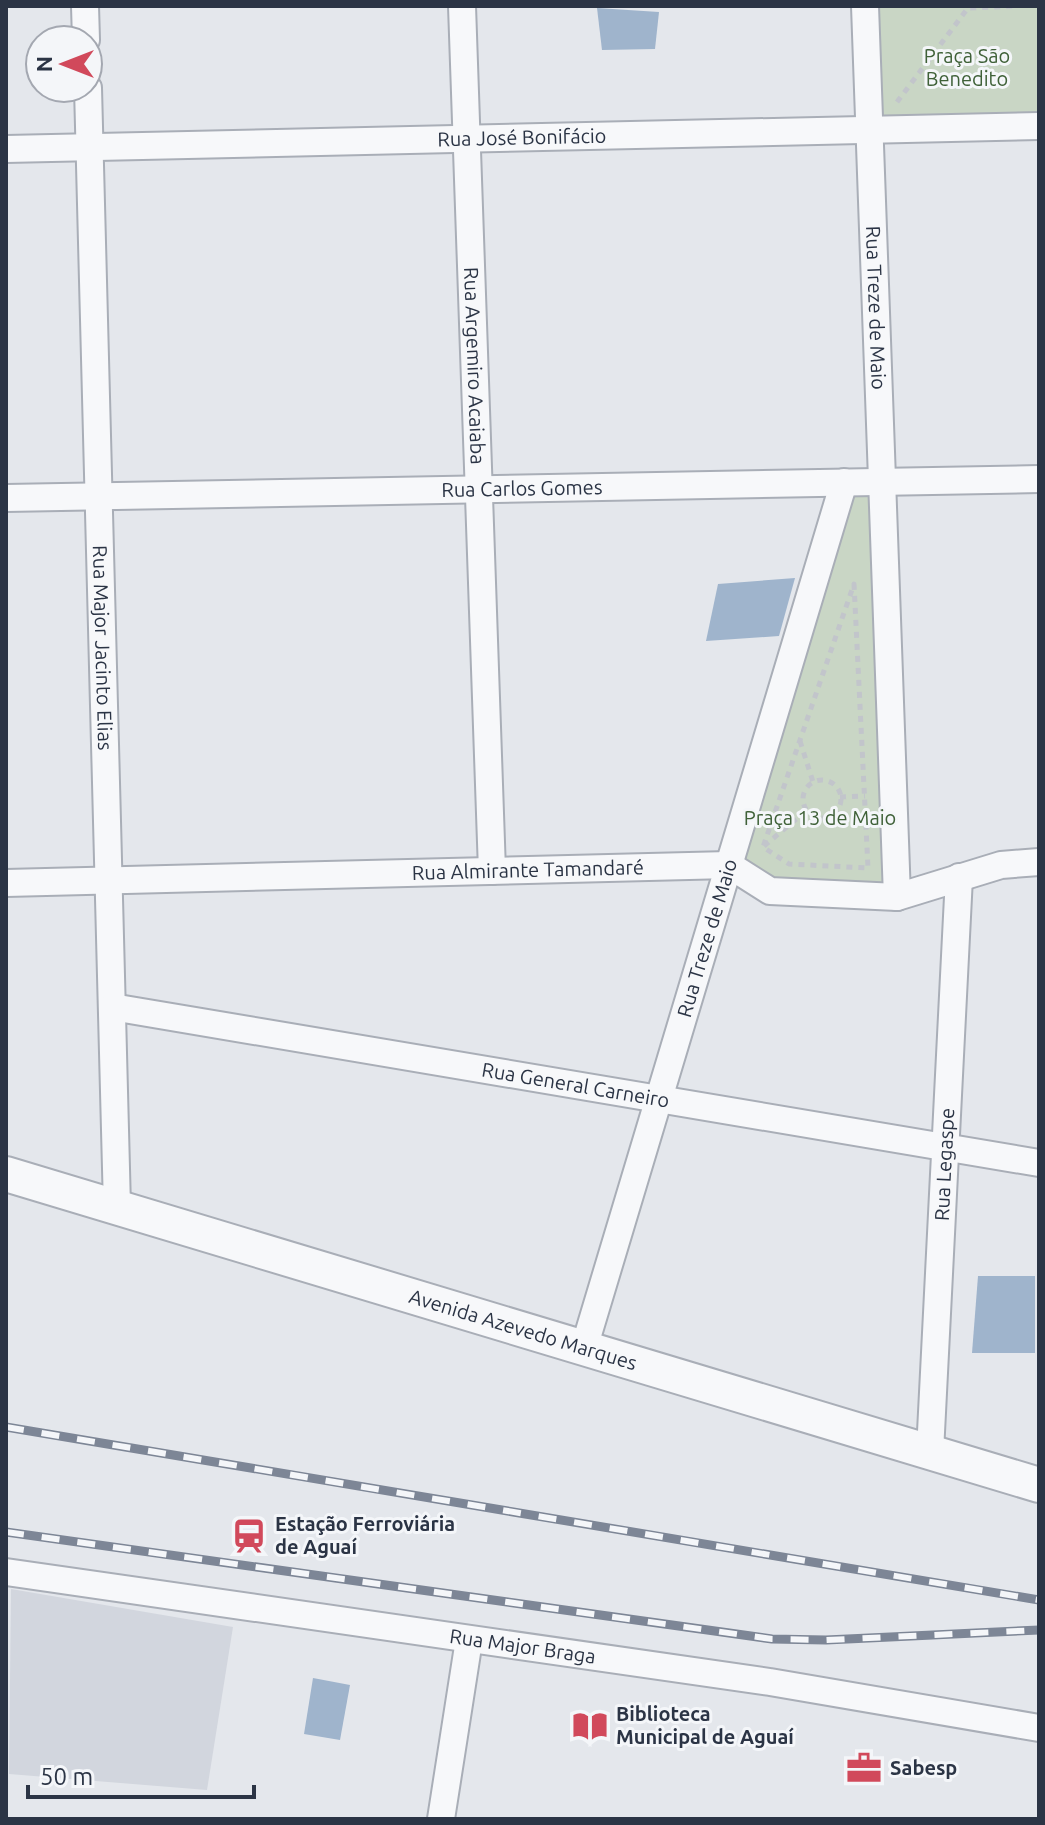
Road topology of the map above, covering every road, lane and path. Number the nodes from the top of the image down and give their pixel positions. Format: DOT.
graph roads {
  1 [pos="462,6"];
  2 [pos="865,6"];
  3 [pos="1018,6"];
  4 [pos="968,7"];
  5 [pos="88,104"];
  6 [pos="894,106"];
  7 [pos="1039,126"];
  8 [pos="869,131"];
  9 [pos="467,137"];
  10 [pos="89,147"];
  11 [pos="6,149"];
  12 [pos="1039,479"];
  13 [pos="844,482"];
  14 [pos="882,482"];
  15 [pos="479,489"];
  16 [pos="99,496"];
  17 [pos="6,498"];
  18 [pos="800,741"];
  19 [pos="813,782"];
  20 [pos="865,796"];
  21 [pos="840,797"];
  22 [pos="807,810"];
  23 [pos="763,847"];
  24 [pos="1039,862"];
  25 [pos="729,865"];
  26 [pos="492,871"];
  27 [pos="959,877"];
  28 [pos="109,880"];
  29 [pos="6,883"];
  30 [pos="897,897"];
  31 [pos="112,1007"];
  32 [pos="659,1099"];
  33 [pos="946,1148"];
  34 [pos="1039,1163"];
  35 [pos="6,1174"];
  36 [pos="117,1207"];
  37 [pos="584,1348"];
  38 [pos="930,1452"];
  39 [pos="1039,1485"];
  40 [pos="6,1572"];
  41 [pos="469,1640"];
  42 [pos="1039,1728"];
  43 [pos="441,1819"];
  1 -- 9 [label="street, Rua Argemiro Acaiaba"];
  2 -- 8 [label="street, Rua Treze de Maio"];
  3 -- 4 [label="path"];
  4 -- 6 [label="path"];
  5 -- 10 [label="street, Rua Major Jacinto Elias"];
  7 -- 8 [label="street, Rua José Bonifácio"];
  8 -- 9 [label="street, Rua José Bonifácio"];
  8 -- 14 [label="street, Rua Treze de Maio"];
  9 -- 10 [label="street, Rua José Bonifácio"];
  9 -- 15 [label="street, Rua Argemiro Acaiaba"];
  10 -- 11 [label="street, Rua José Bonifácio"];
  10 -- 16 [label="street, Rua Major Jacinto Elias"];
  12 -- 14 [label="street, Rua Carlos Gomes"];
  13 -- 14 [label="street, Rua Carlos Gomes"];
  13 -- 15 [label="street, Rua Carlos Gomes"];
  13 -- 25 [label="street, Rua Treze de Maio"];
  14 -- 30 [label="street, Rua Treze de Maio"];
  15 -- 16 [label="street, Rua Carlos Gomes"];
  15 -- 26 [label="street, Rua Argemiro Acaiaba"];
  16 -- 17 [label="street, Rua Carlos Gomes"];
  16 -- 28 [label="street, Rua Major Jacinto Elias"];
  18 -- 19 [label="path"];
  18 -- 20 [label="path"];
  18 -- 23 [label="path"];
  19 -- 21 [label="path"];
  19 -- 22 [label="path"];
  20 -- 21 [label="path"];
  20 -- 23 [label="path"];
  21 -- 22 [label="path"];
  22 -- 23 [label="path"];
  24 -- 27 [label="street"];
  25 -- 26 [label="street, Rua Almirante Tamandaré"];
  25 -- 30 [label="street"];
  25 -- 32 [label="street, Rua Treze de Maio"];
  26 -- 28 [label="street, Rua Almirante Tamandaré"];
  27 -- 30 [label="street"];
  27 -- 33 [label="street, Rua Legaspe"];
  28 -- 29 [label="street, Rua Almirante Tamandaré"];
  28 -- 31 [label="street, Rua Major Jacinto Elias"];
  31 -- 32 [label="street, Rua General Carneiro"];
  31 -- 36 [label="street, Rua Major Jacinto Elias"];
  32 -- 33 [label="street, Rua General Carneiro"];
  32 -- 37 [label="street, Rua Treze de Maio"];
  33 -- 34 [label="street, Rua General Carneiro"];
  33 -- 38 [label="street, Rua Legaspe"];
  35 -- 36 [label="street, Avenida Azevedo Marques"];
  36 -- 37 [label="street, Avenida Azevedo Marques"];
  37 -- 38 [label="street, Avenida Azevedo Marques"];
  38 -- 39 [label="street, Avenida Azevedo Marques"];
  40 -- 41 [label="street, Rua Major Braga"];
  41 -- 42 [label="street, Rua Major Braga"];
  41 -- 43 [label="street"];
}
